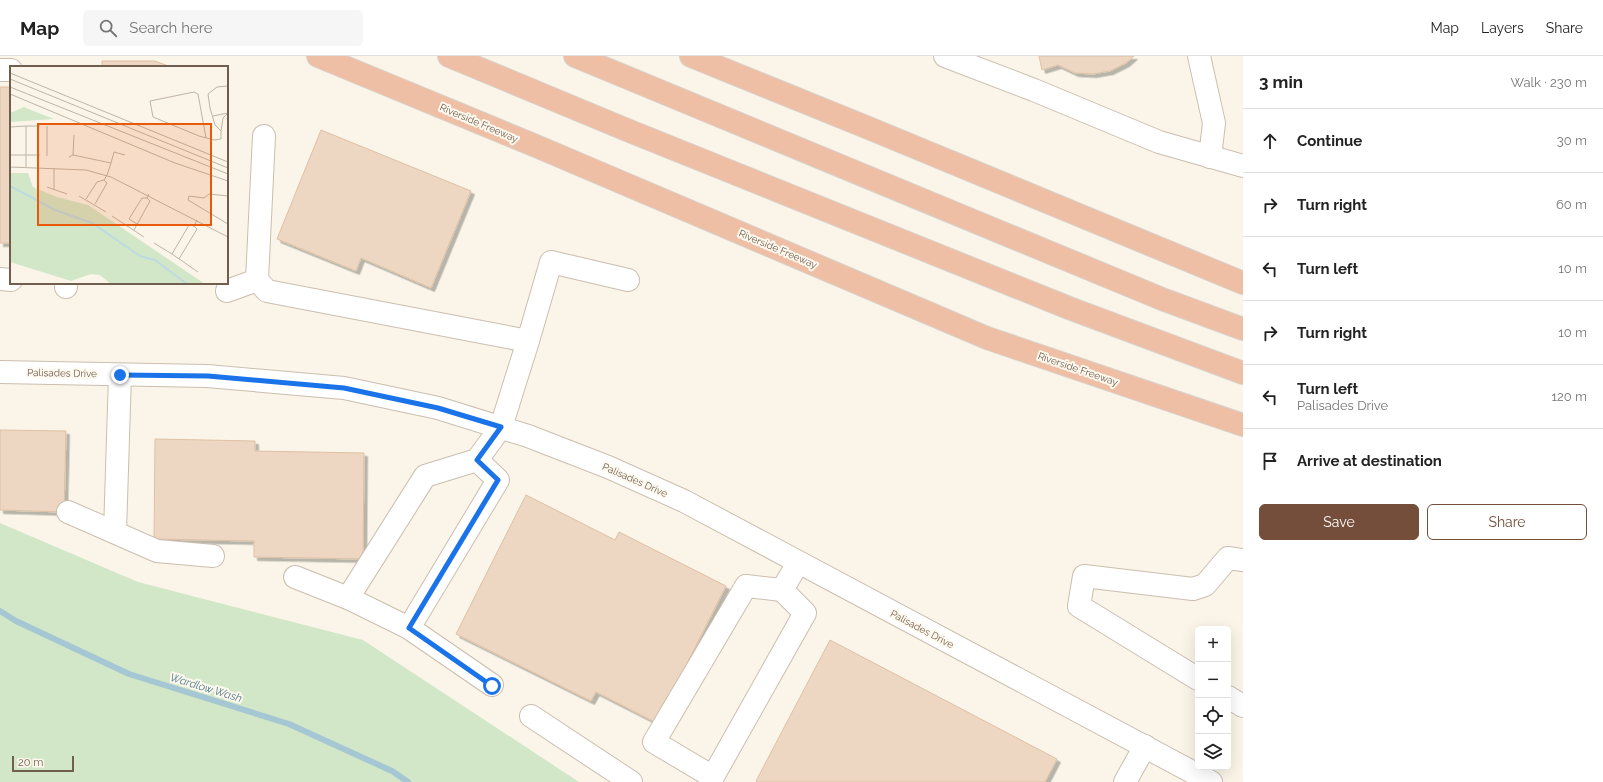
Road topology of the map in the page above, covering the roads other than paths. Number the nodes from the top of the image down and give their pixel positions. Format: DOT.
graph roads {
  1 [pos="318,56"];
  2 [pos="449,56"];
  3 [pos="575,56"];
  4 [pos="691,56"];
  5 [pos="945,56"];
  6 [pos="1199,56"];
  7 [pos="264,136"];
  8 [pos="1210,157"];
  9 [pos="1243,166"];
  10 [pos="258,280"];
  11 [pos="628,280"];
  12 [pos="1243,283"];
  13 [pos="227,291"];
  14 [pos="1243,329"];
  15 [pos="528,341"];
  16 [pos="0,372"];
  17 [pos="1243,373"];
  18 [pos="120,375"];
  19 [pos="1243,425"];
  20 [pos="501,427"];
  21 [pos="477,460"];
  22 [pos="68,512"];
  23 [pos="115,532"];
  24 [pos="213,556"];
  25 [pos="1243,560"];
  26 [pos="798,563"];
  27 [pos="295,577"];
  28 [pos="782,590"];
  29 [pos="348,598"];
  30 [pos="409,628"];
  31 [pos="1195,677"];
  32 [pos="492,686"];
  33 [pos="1230,698"];
  34 [pos="1243,706"];
  35 [pos="531,716"];
  36 [pos="1145,746"];
  37 [pos="711,779"];
  38 [pos="631,782"];
  39 [pos="1125,782"];
  40 [pos="1211,782"];
  1 -- 19 [label="highway, Riverside Freeway"];
  2 -- 17 [label="highway"];
  3 -- 14 [label="highway"];
  4 -- 12 [label="highway"];
  5 -- 8 [label="street"];
  6 -- 8 [label="street"];
  7 -- 10 [label="street"];
  8 -- 9 [label="street"];
  10 -- 13 [label="street"];
  10 -- 15 [label="street"];
  11 -- 15 [label="street"];
  15 -- 20 [label="street"];
  16 -- 18 [label="street, Palisades Drive"];
  18 -- 20 [label="street, Palisades Drive"];
  18 -- 23 [label="street"];
  20 -- 21 [label="street"];
  20 -- 26 [label="street, Palisades Drive"];
  21 -- 29 [label="street"];
  21 -- 30 [label="street"];
  22 -- 23 [label="street"];
  23 -- 24 [label="street"];
  25 -- 31 [label="street"];
  26 -- 28 [label="street"];
  26 -- 36 [label="street, Palisades Drive"];
  27 -- 29 [label="street"];
  28 -- 37 [label="street"];
  28 -- 37 [label="street"];
  29 -- 30 [label="street"];
  30 -- 32 [label="street"];
  33 -- 34 [label="street"];
  35 -- 38 [label="street"];
  36 -- 39 [label="street"];
  36 -- 40 [label="street, Palisades Drive"];
}
